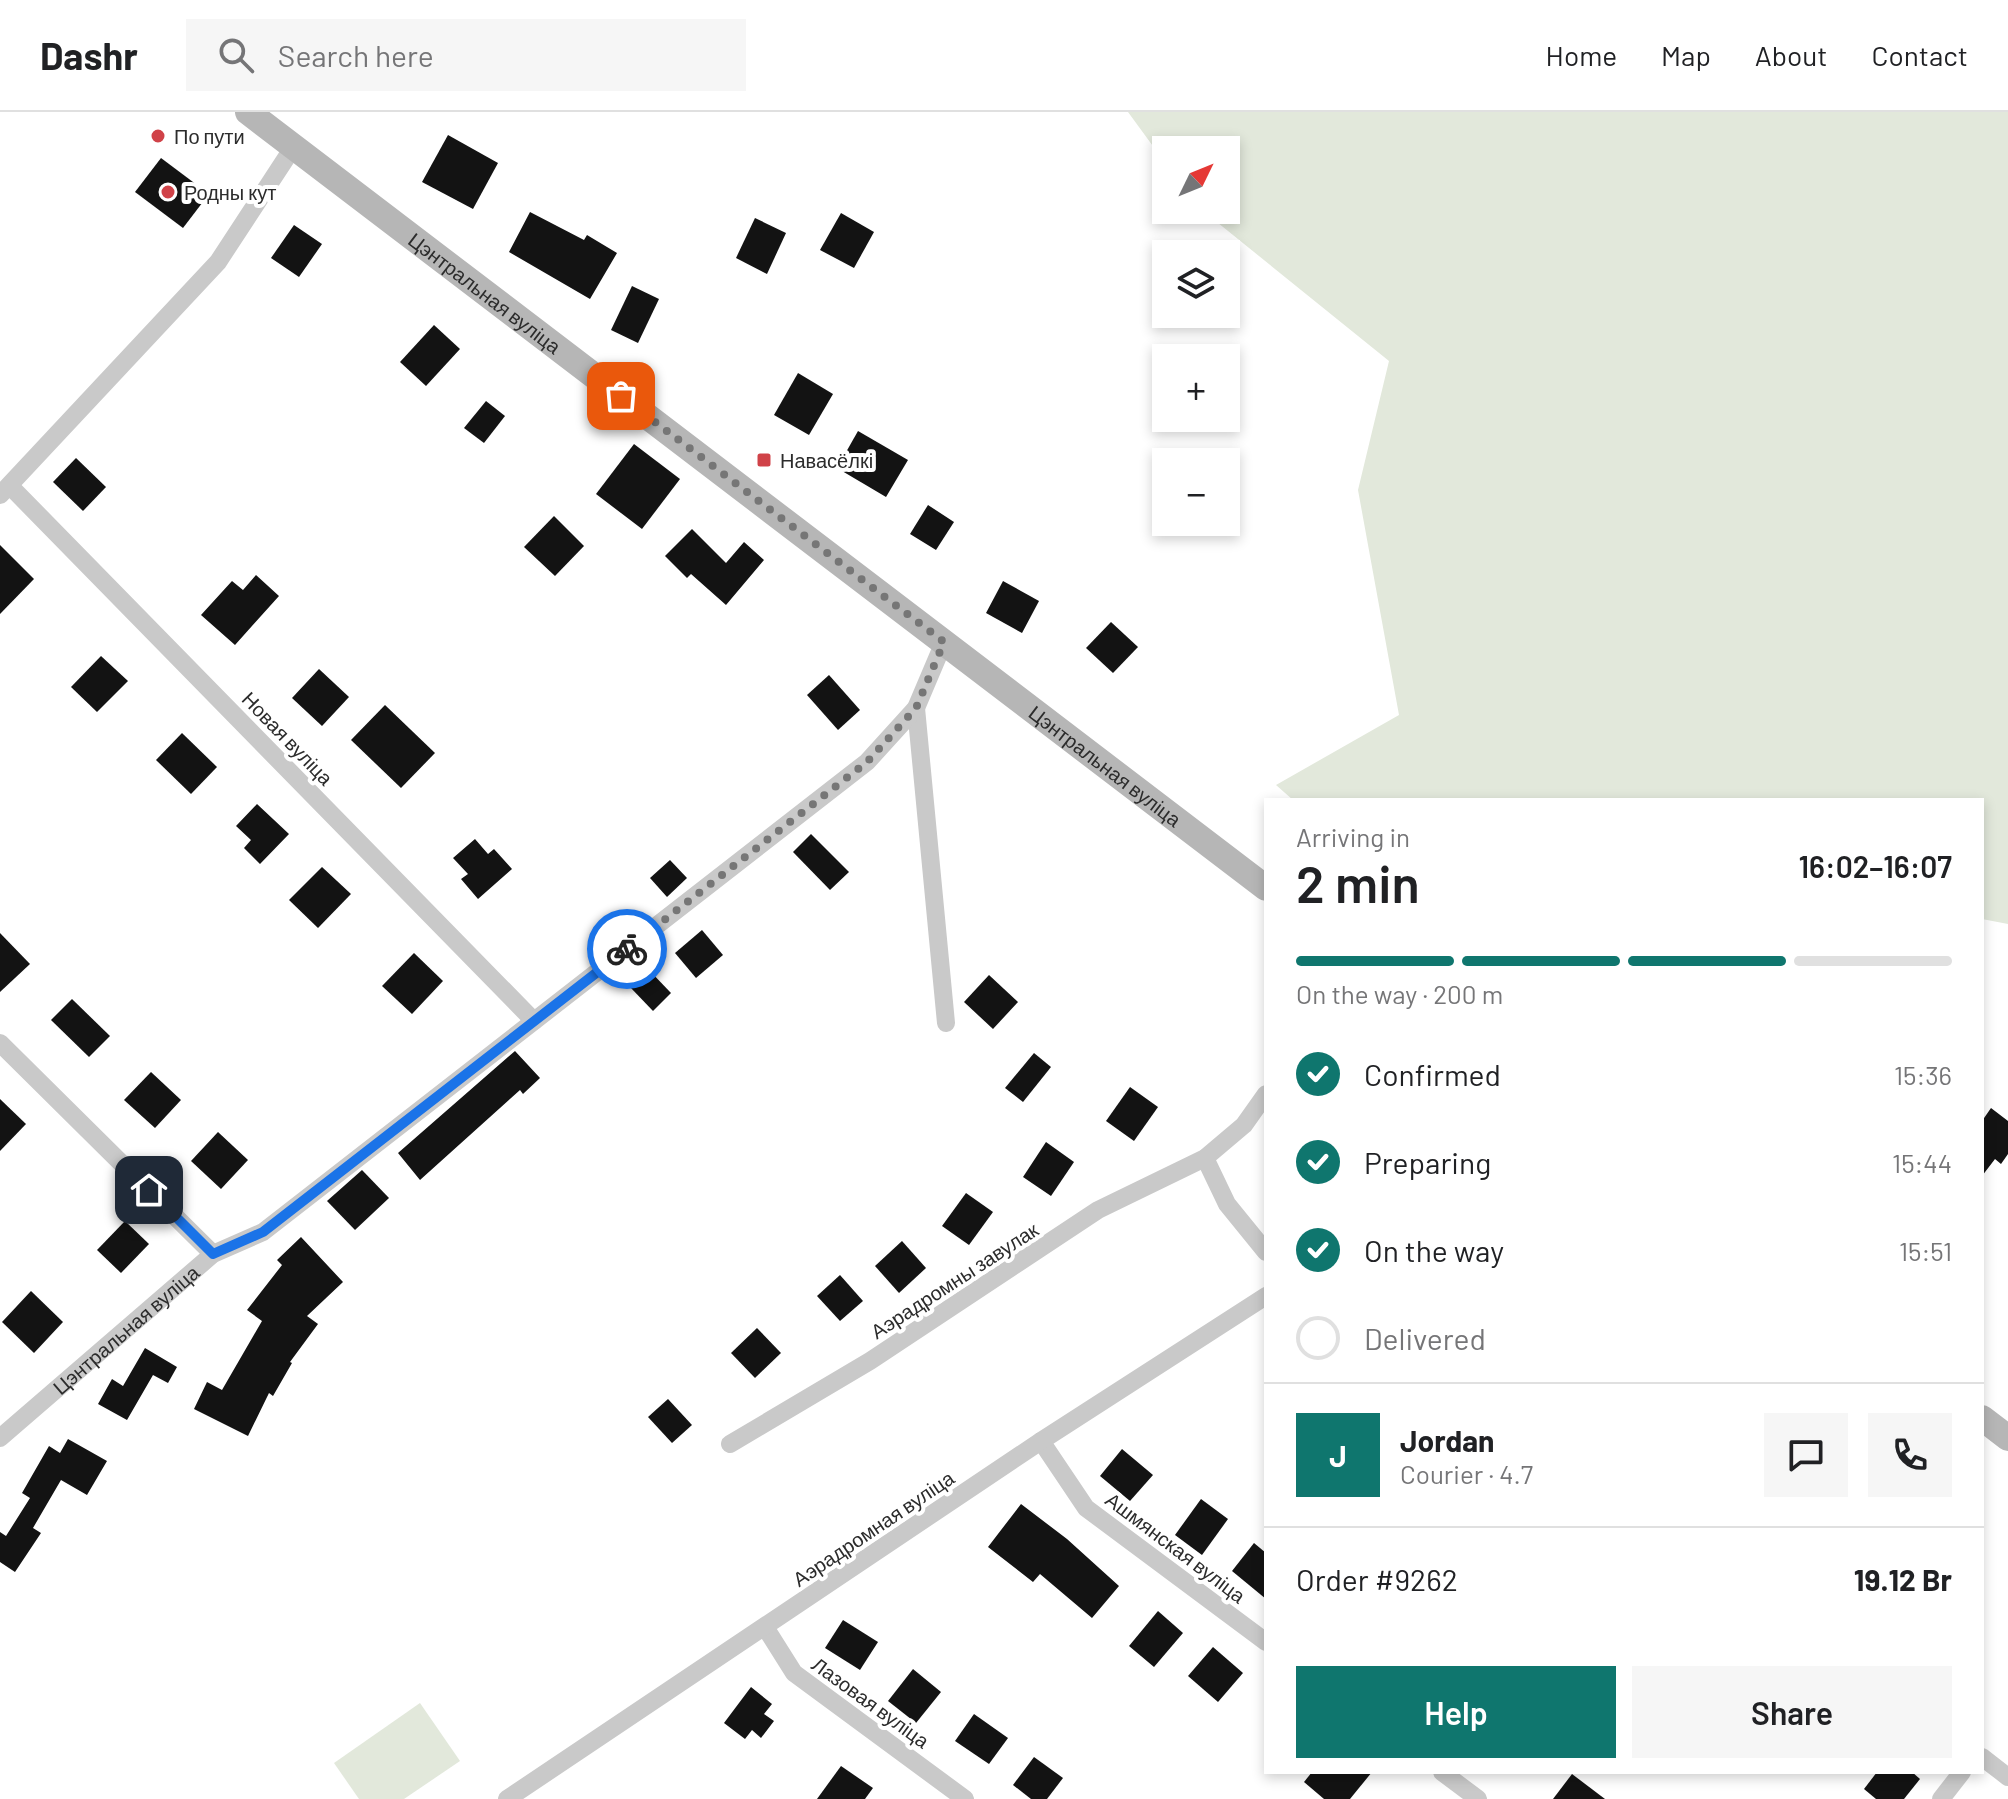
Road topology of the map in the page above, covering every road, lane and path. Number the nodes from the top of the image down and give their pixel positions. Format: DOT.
graph roads {
  1 [pos="248,112"];
  2 [pos="294,146"];
  3 [pos="5,490"];
  4 [pos="944,642"];
  5 [pos="916,708"];
  6 [pos="1264,886"];
  7 [pos="534,1021"];
  8 [pos="946,1023"];
  9 [pos="0,1043"];
  10 [pos="1264,1097"];
  11 [pos="1205,1158"];
  12 [pos="1264,1250"];
  13 [pos="213,1254"];
  14 [pos="1264,1297"];
  15 [pos="1984,1420"];
  16 [pos="0,1438"];
  17 [pos="2008,1438"];
  18 [pos="1041,1441"];
  19 [pos="730,1444"];
  20 [pos="765,1627"];
  21 [pos="1264,1641"];
  22 [pos="1984,1759"];
  23 [pos="1445,1774"];
  24 [pos="1960,1774"];
  25 [pos="2008,1777"];
  26 [pos="507,1799"];
  27 [pos="965,1799"];
  28 [pos="1478,1799"];
  29 [pos="1941,1799"];
  1 -- 2 [label="main road, Цэнтральная вуліца"];
  2 -- 3 [label="street"];
  2 -- 4 [label="main road, Цэнтральная вуліца"];
  3 -- 7 [label="street, Новая вуліца"];
  4 -- 5 [label="street, Цэнтральная вуліца"];
  4 -- 6 [label="main road, Цэнтральная вуліца"];
  5 -- 7 [label="street, Цэнтральная вуліца"];
  5 -- 8 [label="street"];
  7 -- 13 [label="street, Цэнтральная вуліца"];
  9 -- 13 [label="street"];
  10 -- 11 [label="street, Аэрадромны завулак"];
  11 -- 12 [label="street"];
  11 -- 19 [label="street, Аэрадромны завулак"];
  13 -- 16 [label="street, Цэнтральная вуліца"];
  14 -- 18 [label="street, Аэрадромная вуліца"];
  15 -- 17 [label="main road"];
  18 -- 20 [label="street, Аэрадромная вуліца"];
  18 -- 21 [label="street, Ашмянская вуліца"];
  20 -- 26 [label="street, Аэрадромная вуліца"];
  20 -- 27 [label="street, Лазовая вуліца"];
  22 -- 25 [label="street"];
  23 -- 28 [label="street"];
  24 -- 29 [label="street"];
}
